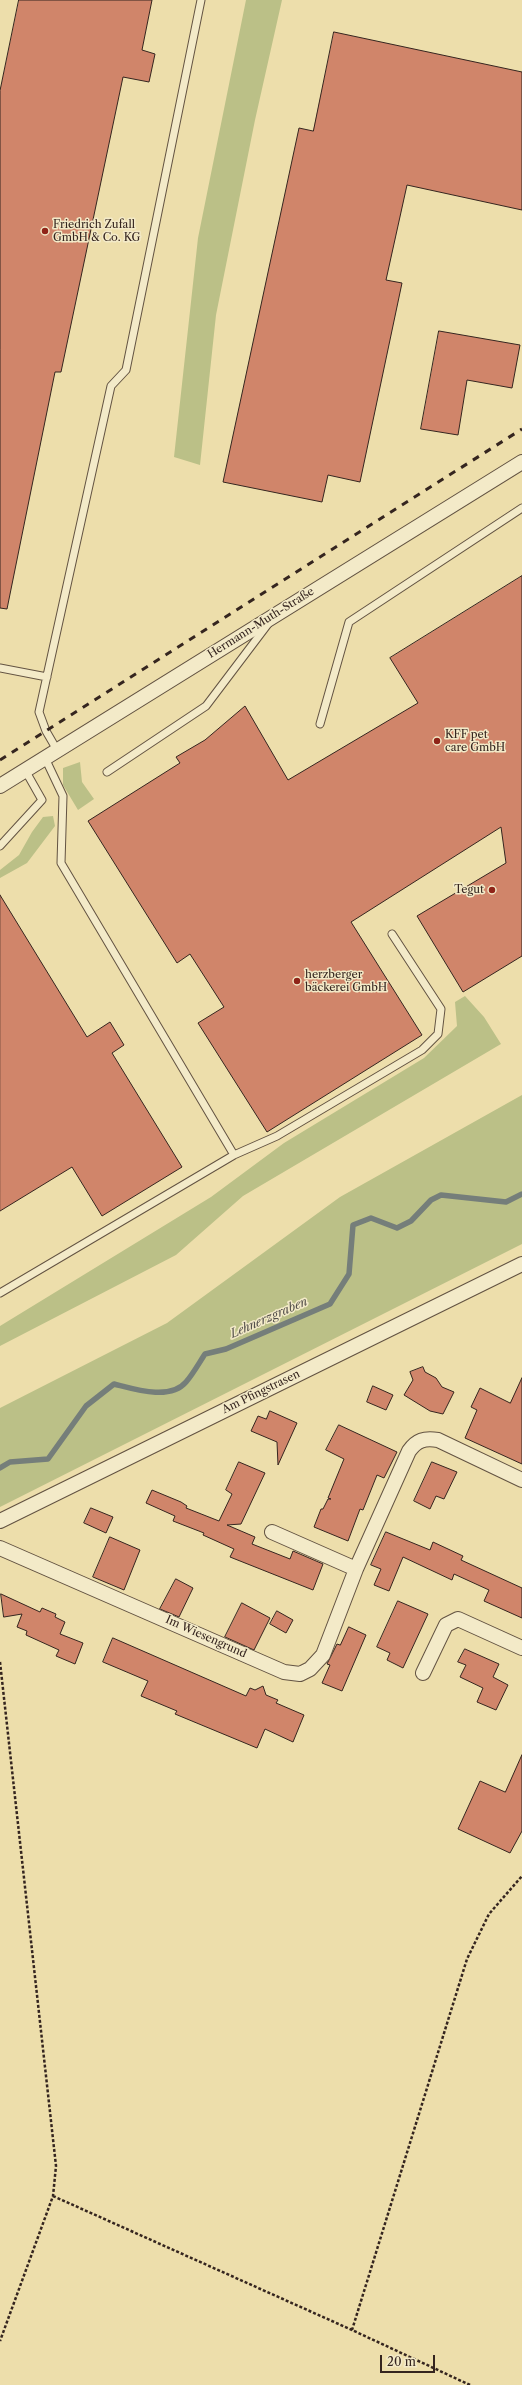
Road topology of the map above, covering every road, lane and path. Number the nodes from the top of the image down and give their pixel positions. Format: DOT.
graph roads {
  1 [pos="201,0"];
  2 [pos="522,462"];
  3 [pos="522,508"];
  4 [pos="275,615"];
  5 [pos="0,668"];
  6 [pos="47,677"];
  7 [pos="320,724"];
  8 [pos="57,750"];
  9 [pos="44,758"];
  10 [pos="25,770"];
  11 [pos="107,772"];
  12 [pos="0,786"];
  13 [pos="0,846"];
  14 [pos="392,934"];
  15 [pos="234,1155"];
  16 [pos="522,1264"];
  17 [pos="0,1293"];
  18 [pos="522,1480"];
  19 [pos="0,1521"];
  20 [pos="272,1532"];
  21 [pos="0,1548"];
  22 [pos="356,1569"];
  23 [pos="522,1648"];
  24 [pos="0,1662"];
  25 [pos="423,1673"];
  26 [pos="522,1876"];
  27 [pos="53,2196"];
  28 [pos="352,2330"];
  29 [pos="0,2341"];
  30 [pos="470,2385"];
  1 -- 6 [label="lane"];
  2 -- 4 [label="street, Hermann-Muth-Straße"];
  3 -- 7 [label="lane"];
  4 -- 8 [label="street, Hermann-Muth-Straße"];
  4 -- 11 [label="lane"];
  5 -- 6 [label="lane"];
  6 -- 8 [label="lane"];
  8 -- 9 [label="street, Hermann-Muth-Straße"];
  9 -- 10 [label="street, Hermann-Muth-Straße"];
  9 -- 15 [label="lane"];
  10 -- 12 [label="street, Hermann-Muth-Straße"];
  10 -- 13 [label="lane"];
  14 -- 15 [label="lane"];
  15 -- 17 [label="lane"];
  16 -- 19 [label="street, Am Pfingstrasen"];
  18 -- 22 [label="street, Im Wiesengrund"];
  20 -- 22 [label="street"];
  21 -- 22 [label="street, Im Wiesengrund"];
  23 -- 25 [label="street"];
  24 -- 27 [label="path"];
  26 -- 28 [label="path"];
  27 -- 28 [label="path"];
  27 -- 29 [label="path"];
  28 -- 30 [label="path"];
}
